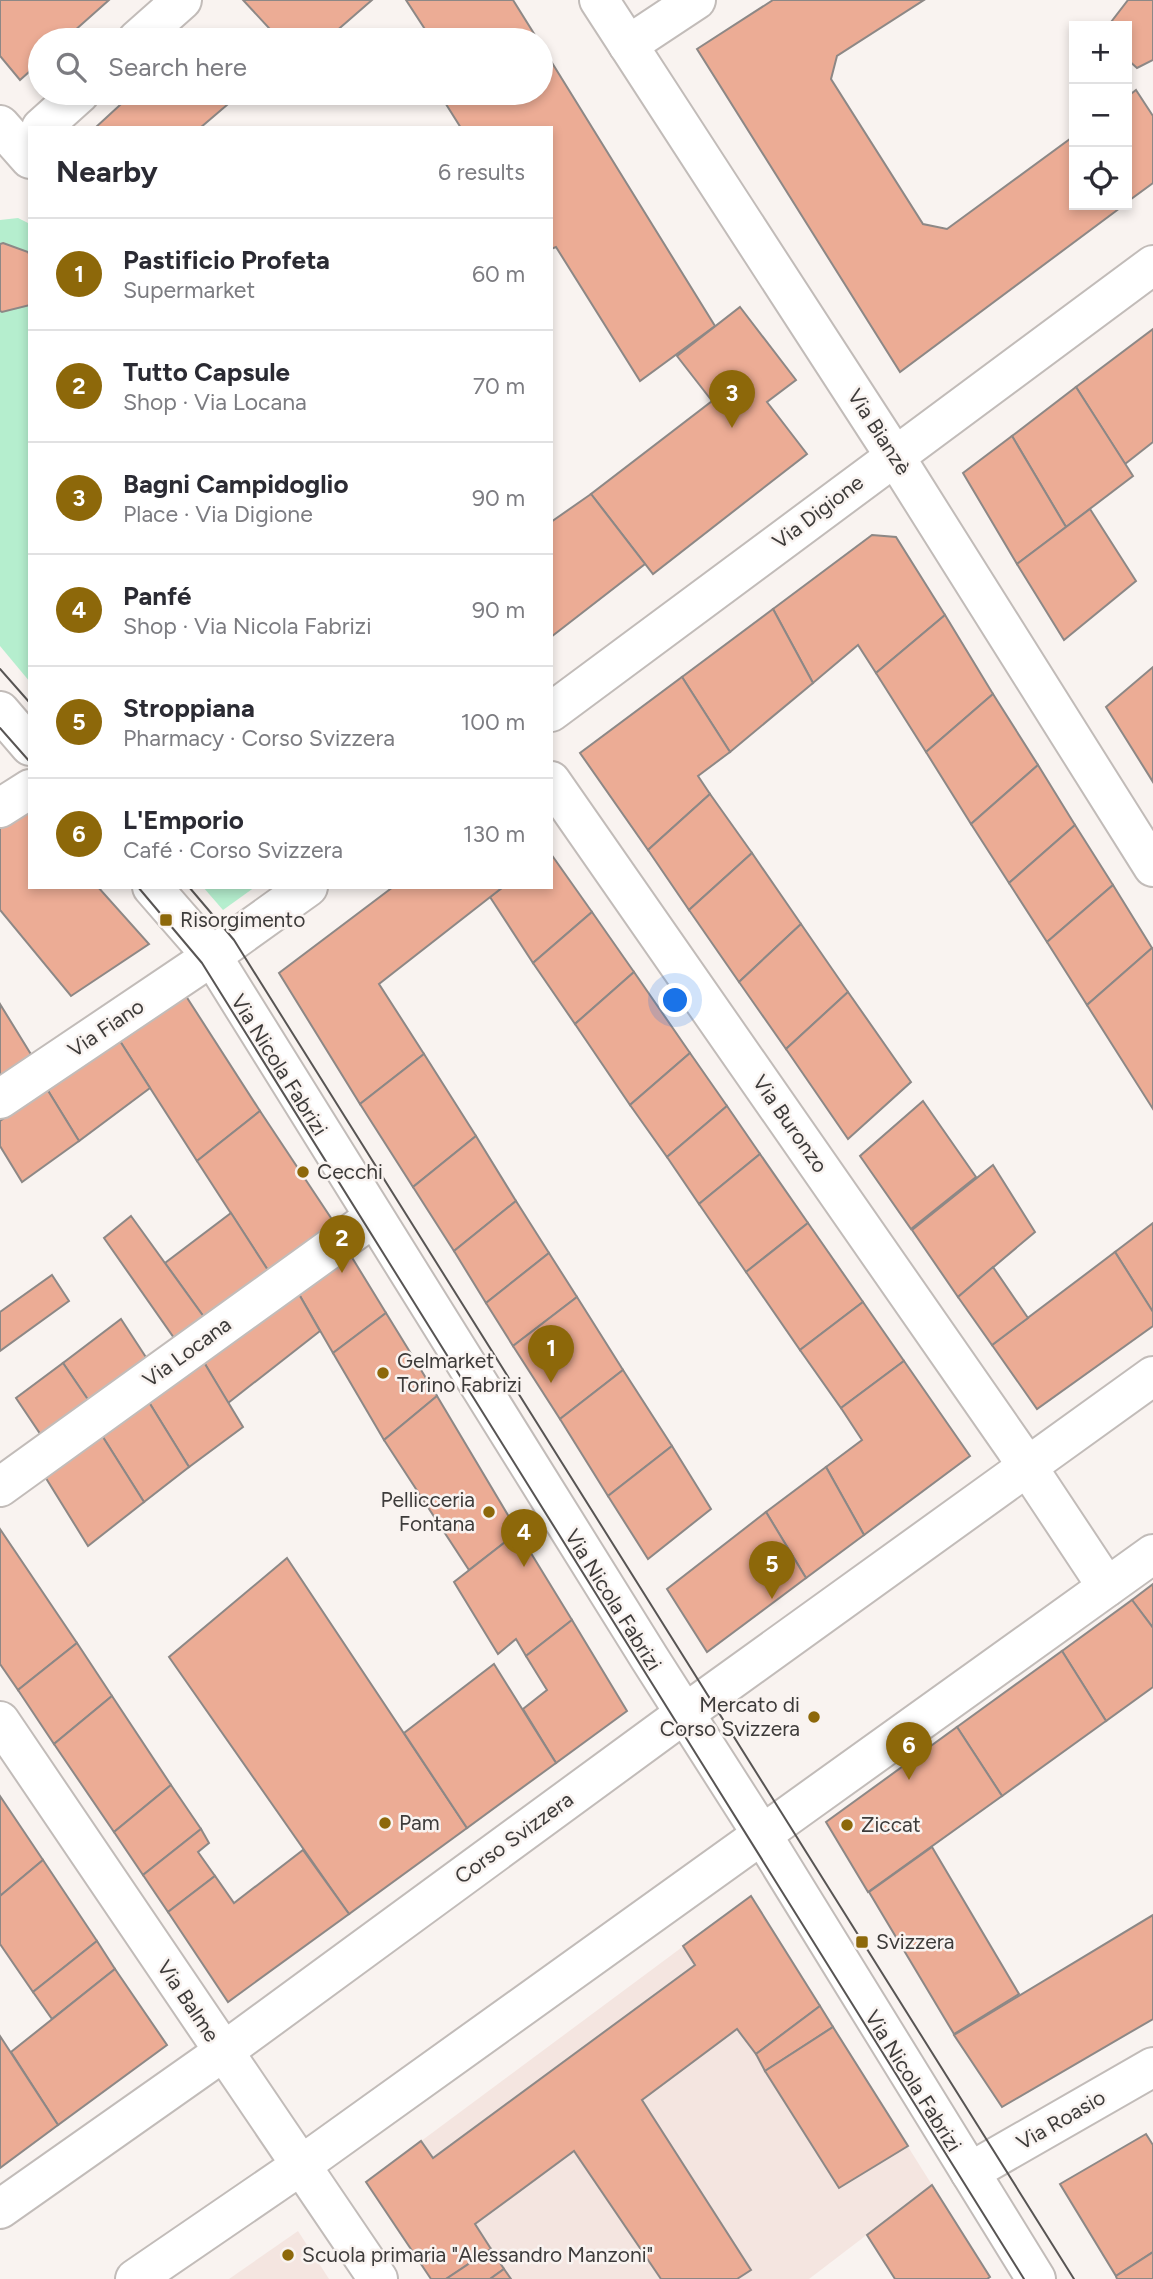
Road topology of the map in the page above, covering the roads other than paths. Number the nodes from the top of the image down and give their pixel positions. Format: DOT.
graph roads {
  1 [pos="181,0"];
  2 [pos="598,0"];
  3 [pos="696,0"];
  4 [pos="150,28"];
  5 [pos="628,45"];
  6 [pos="66,105"];
  7 [pos="41,126"];
  8 [pos="1153,265"];
  9 [pos="894,455"];
  10 [pos="0,711"];
  11 [pos="553,711"];
  12 [pos="28,744"];
  13 [pos="553,783"];
  14 [pos="28,790"];
  15 [pos="0,808"];
  16 [pos="1153,867"];
  17 [pos="154,889"];
  18 [pos="305,889"];
  19 [pos="212,956"];
  20 [pos="0,1100"];
  21 [pos="374,1217"];
  22 [pos="1153,1376"];
  23 [pos="1028,1468"];
  24 [pos="0,1487"];
  25 [pos="1153,1554"];
  26 [pos="1107,1587"];
  27 [pos="684,1714"];
  28 [pos="0,1721"];
  29 [pos="761,1833"];
  30 [pos="223,2052"];
  31 [pos="1153,2067"];
  32 [pos="300,2166"];
  33 [pos="970,2172"];
  34 [pos="0,2209"];
  35 [pos="135,2279"];
  36 [pos="378,2279"];
  37 [pos="1036,2279"];
  1 -- 4 [label="street"];
  2 -- 5 [label="street, Via Bianzè"];
  3 -- 5 [label="street"];
  5 -- 9 [label="street, Via Bianzè"];
  6 -- 7 [label="street"];
  8 -- 9 [label="street, Via Digione"];
  9 -- 11 [label="street, Via Digione"];
  9 -- 16 [label="street, Via Bianzè"];
  10 -- 12 [label="street"];
  13 -- 23 [label="street, Via Buronzo"];
  14 -- 15 [label="street"];
  17 -- 19 [label="street, Via Nicola Fabrizi"];
  18 -- 19 [label="street, Via Fiano"];
  19 -- 20 [label="street, Via Fiano"];
  19 -- 21 [label="street, Via Nicola Fabrizi"];
  21 -- 24 [label="street, Via Locana"];
  21 -- 27 [label="street, Via Nicola Fabrizi"];
  22 -- 23 [label="street, Corso Svizzera"];
  23 -- 26 [label="street"];
  23 -- 27 [label="street, Corso Svizzera"];
  25 -- 26 [label="street"];
  26 -- 29 [label="street"];
  27 -- 29 [label="street, Via Nicola Fabrizi"];
  27 -- 30 [label="street, Corso Svizzera"];
  28 -- 30 [label="street, Via Balme"];
  29 -- 32 [label="street"];
  29 -- 33 [label="street, Via Nicola Fabrizi"];
  30 -- 32 [label="street, Via Balme"];
  30 -- 34 [label="street, Corso Svizzera"];
  31 -- 33 [label="street, Via Roasio"];
  32 -- 35 [label="street"];
  32 -- 36 [label="street, Via Balme"];
  33 -- 37 [label="street, Via Nicola Fabrizi"];
}
